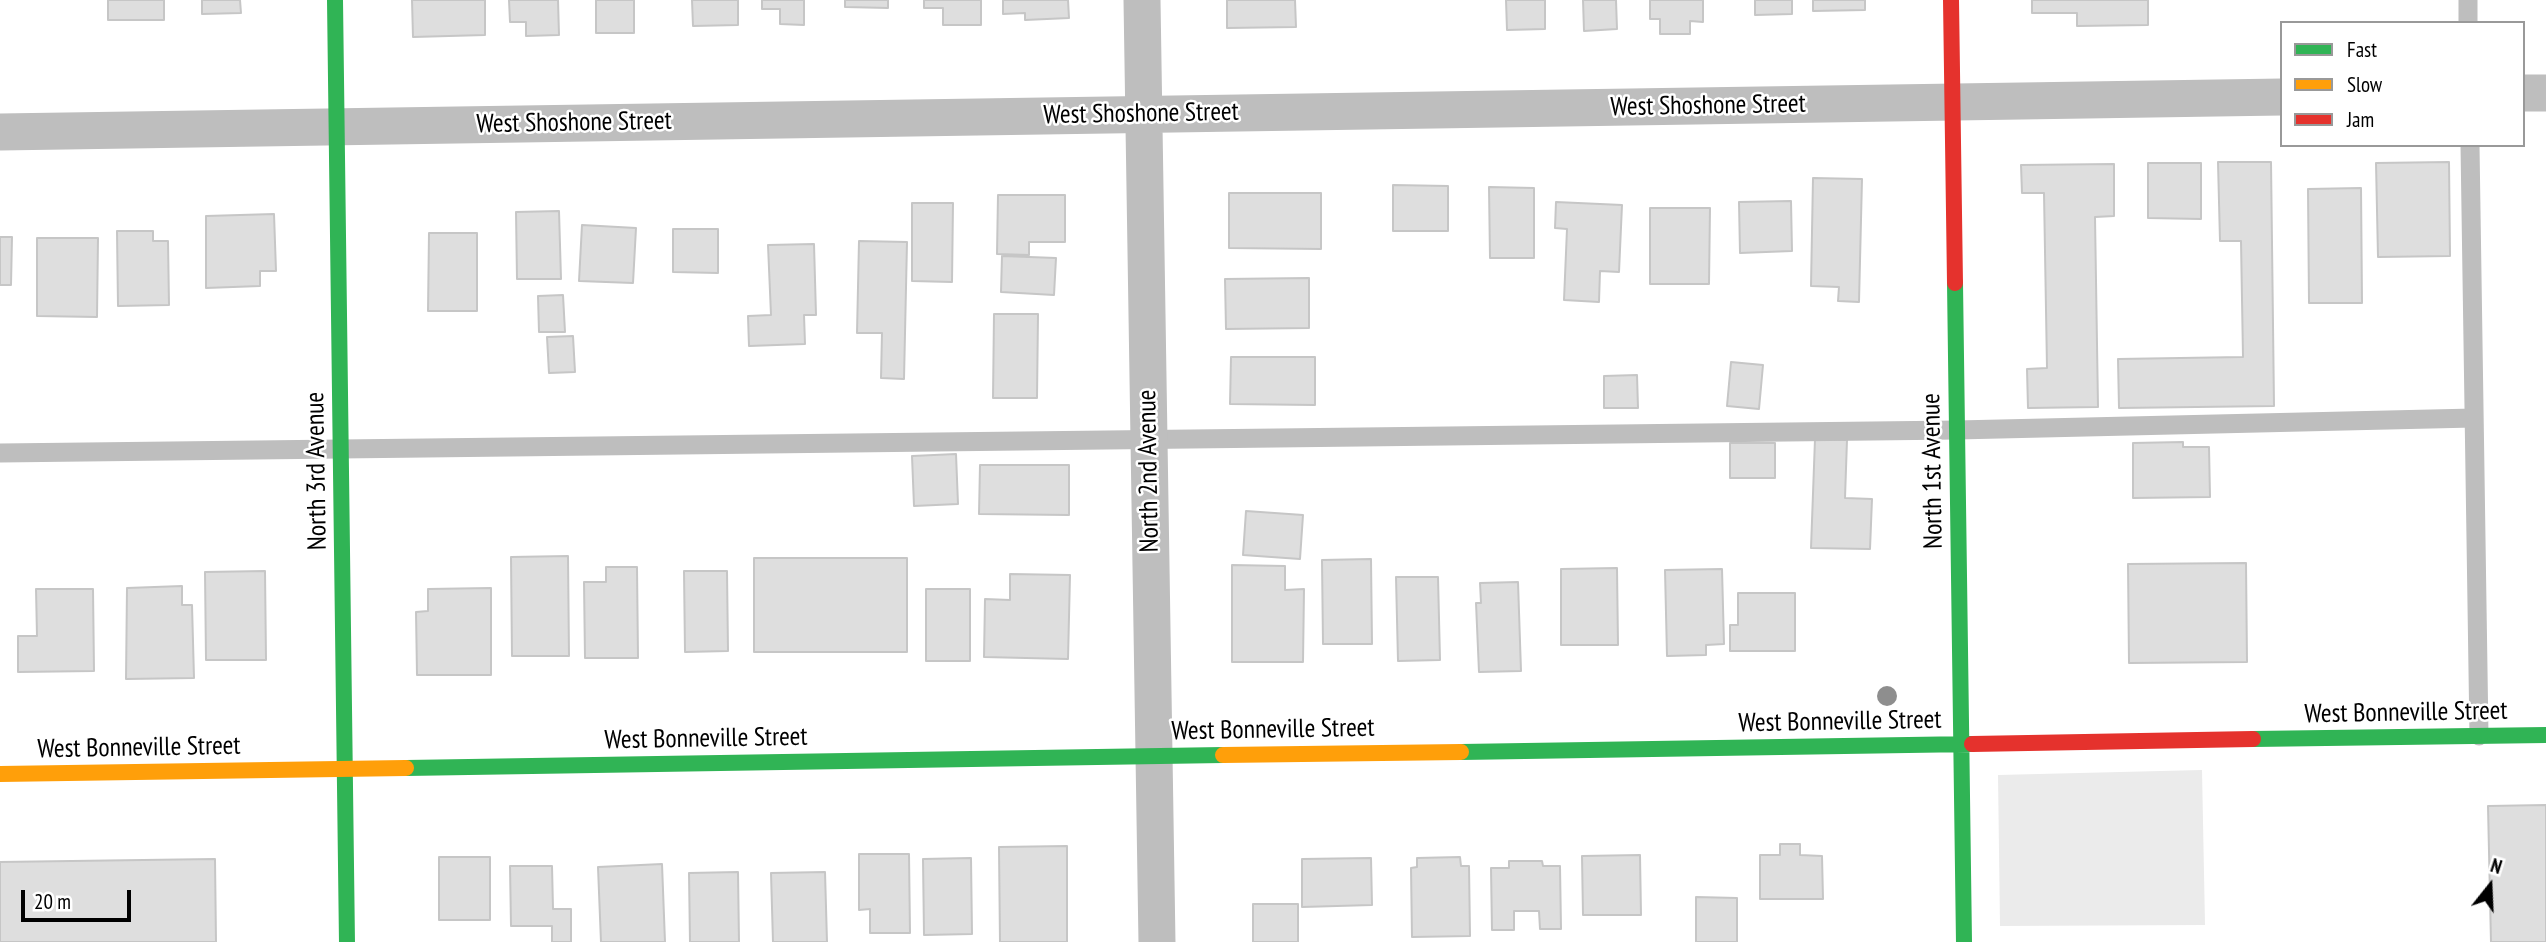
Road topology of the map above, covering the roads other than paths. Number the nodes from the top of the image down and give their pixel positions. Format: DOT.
graph roads {
  1 [pos="335,0"];
  2 [pos="1142,0"];
  3 [pos="1951,0"];
  4 [pos="2468,0"];
  5 [pos="2468,21"];
  6 [pos="2525,93"];
  7 [pos="2546,93"];
  8 [pos="2280,97"];
  9 [pos="1952,102"];
  10 [pos="1144,114"];
  11 [pos="336,126"];
  12 [pos="0,132"];
  13 [pos="2470,147"];
  14 [pos="2473,418"];
  15 [pos="1957,430"];
  16 [pos="1149,439"];
  17 [pos="341,451"];
  18 [pos="0,453"];
  19 [pos="2546,735"];
  20 [pos="2479,736"];
  21 [pos="1961,744"];
  22 [pos="1154,756"];
  23 [pos="345,769"];
  24 [pos="0,774"];
  25 [pos="347,942"];
  26 [pos="1157,942"];
  27 [pos="1964,942"];
  1 -- 11 [label="street, North 3rd Avenue"];
  2 -- 10 [label="street, North 2nd Avenue"];
  3 -- 9 [label="street, North 1st Avenue"];
  4 -- 5 [label="lane"];
  6 -- 7 [label="street"];
  8 -- 9 [label="street, West Shoshone Street"];
  9 -- 10 [label="street, West Shoshone Street"];
  9 -- 15 [label="street, North 1st Avenue"];
  10 -- 11 [label="street, West Shoshone Street"];
  10 -- 16 [label="street, North 2nd Avenue"];
  11 -- 12 [label="street, West Shoshone Street"];
  11 -- 17 [label="street, North 3rd Avenue"];
  13 -- 14 [label="lane"];
  14 -- 15 [label="lane"];
  14 -- 20 [label="lane"];
  15 -- 16 [label="lane"];
  15 -- 21 [label="street, North 1st Avenue"];
  16 -- 17 [label="lane"];
  16 -- 22 [label="street, North 2nd Avenue"];
  17 -- 18 [label="lane"];
  17 -- 23 [label="street, North 3rd Avenue"];
  19 -- 20 [label="street, West Bonneville Street"];
  20 -- 21 [label="street, West Bonneville Street"];
  21 -- 22 [label="street, West Bonneville Street"];
  21 -- 27 [label="street, North 1st Avenue"];
  22 -- 23 [label="street, West Bonneville Street"];
  22 -- 26 [label="street, North 2nd Avenue"];
  23 -- 24 [label="street, West Bonneville Street"];
  23 -- 25 [label="street, North 3rd Avenue"];
}
